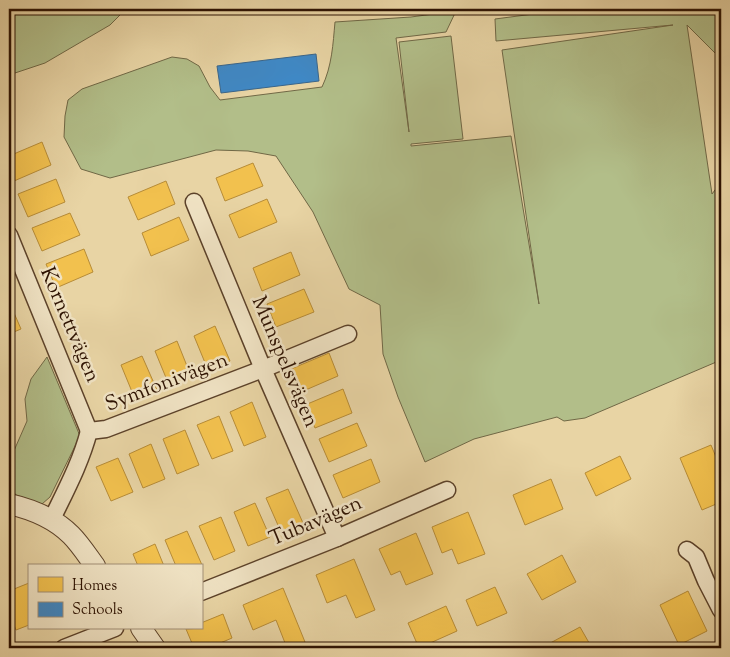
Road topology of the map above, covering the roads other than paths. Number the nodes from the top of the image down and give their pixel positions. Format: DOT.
graph roads {
  1 [pos="194,202"];
  2 [pos="9,235"];
  3 [pos="348,334"];
  4 [pos="263,369"];
  5 [pos="89,431"];
  6 [pos="447,490"];
  7 [pos="9,504"];
  8 [pos="52,519"];
  9 [pos="337,538"];
  10 [pos="687,550"];
  11 [pos="93,564"];
  12 [pos="202,592"];
  13 [pos="721,610"];
  14 [pos="110,630"];
  15 [pos="142,630"];
  16 [pos="64,648"];
  17 [pos="155,648"];
  1 -- 4 [label="street, Munspelsvägen"];
  2 -- 5 [label="street, Kornettvägen"];
  3 -- 4 [label="street, Symfonivägen"];
  4 -- 5 [label="street, Symfonivägen"];
  4 -- 9 [label="street, Munspelsvägen"];
  5 -- 8 [label="street, Symfonivägen"];
  6 -- 9 [label="street, Tubavägen"];
  7 -- 8 [label="street"];
  8 -- 11 [label="street"];
  9 -- 12 [label="street, Tubavägen"];
  10 -- 13 [label="street"];
  14 -- 16 [label="street"];
  15 -- 17 [label="street"];
}
